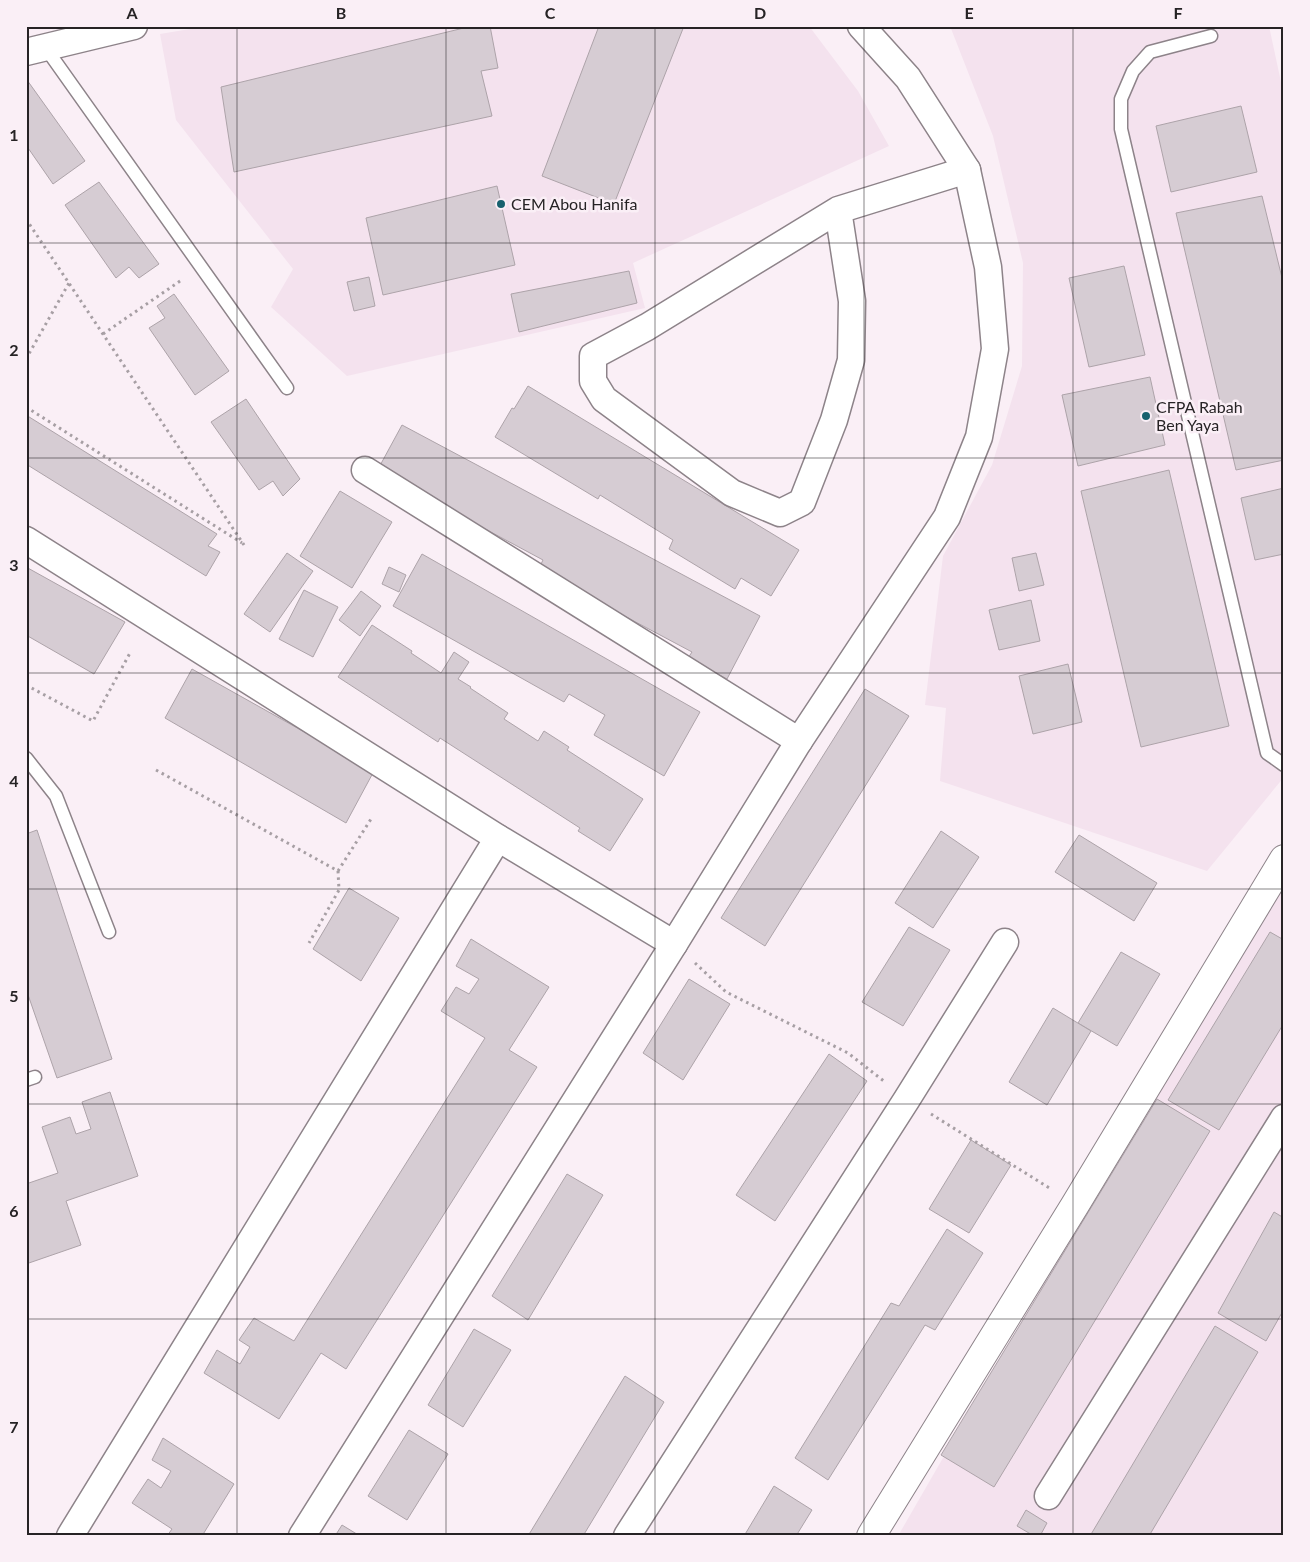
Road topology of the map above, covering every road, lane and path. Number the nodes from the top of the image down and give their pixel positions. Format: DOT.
graph roads {
  1 [pos="134,26"];
  2 [pos="861,26"];
  3 [pos="1211,36"];
  4 [pos="36,50"];
  5 [pos="967,170"];
  6 [pos="838,210"];
  7 [pos="26,219"];
  8 [pos="201,267"];
  9 [pos="69,283"];
  10 [pos="103,334"];
  11 [pos="26,358"];
  12 [pos="287,388"];
  13 [pos="26,407"];
  14 [pos="365,470"];
  15 [pos="26,540"];
  16 [pos="130,653"];
  17 [pos="26,685"];
  18 [pos="800,742"];
  19 [pos="26,758"];
  20 [pos="1284,764"];
  21 [pos="156,770"];
  22 [pos="371,819"];
  23 [pos="498,838"];
  24 [pos="1284,859"];
  25 [pos="338,872"];
  26 [pos="109,932"];
  27 [pos="309,942"];
  28 [pos="1005,942"];
  29 [pos="674,944"];
  30 [pos="907,1099"];
  31 [pos="1284,1118"];
  32 [pos="1076,1204"];
  33 [pos="1048,1496"];
  34 [pos="70,1536"];
  35 [pos="302,1536"];
  36 [pos="627,1536"];
  37 [pos="871,1536"];
  1 -- 4 [label="street"];
  2 -- 5 [label="street"];
  3 -- 20 [label="lane"];
  4 -- 8 [label="lane"];
  5 -- 6 [label="street"];
  5 -- 18 [label="street"];
  6 -- 6 [label="street"];
  7 -- 9 [label="path"];
  8 -- 10 [label="path"];
  8 -- 12 [label="lane"];
  9 -- 10 [label="path"];
  9 -- 11 [label="path"];
  10 -- 13 [label="path"];
  14 -- 18 [label="street"];
  15 -- 23 [label="street"];
  16 -- 17 [label="path"];
  18 -- 29 [label="street"];
  19 -- 26 [label="lane"];
  21 -- 25 [label="path"];
  22 -- 25 [label="path"];
  23 -- 29 [label="street"];
  23 -- 34 [label="street"];
  24 -- 32 [label="street"];
  25 -- 27 [label="path"];
  28 -- 30 [label="street"];
  29 -- 30 [label="path"];
  29 -- 35 [label="street"];
  30 -- 32 [label="path"];
  30 -- 36 [label="street"];
  31 -- 33 [label="street"];
  32 -- 37 [label="street"];
}
